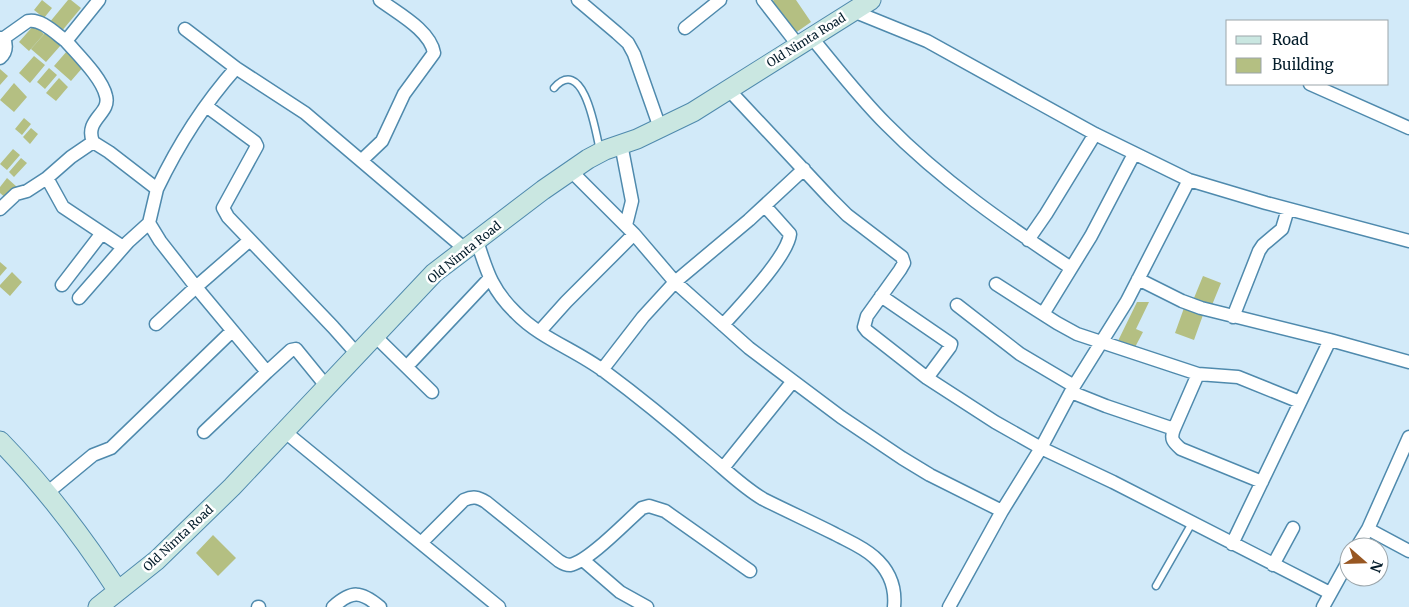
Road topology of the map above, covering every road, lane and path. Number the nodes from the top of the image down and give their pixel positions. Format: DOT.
graph roads {
  1 [pos="100,0"];
  2 [pos="381,0"];
  3 [pos="578,0"];
  4 [pos="720,0"];
  5 [pos="763,0"];
  6 [pos="871,0"];
  7 [pos="853,11"];
  8 [pos="685,28"];
  9 [pos="185,29"];
  10 [pos="2,38"];
  11 [pos="66,41"];
  12 [pos="805,42"];
  13 [pos="0,58"];
  14 [pos="236,68"];
  15 [pos="1312,85"];
  16 [pos="554,88"];
  17 [pos="728,89"];
  18 [pos="206,106"];
  19 [pos="660,128"];
  20 [pos="1409,128"];
  21 [pos="1095,134"];
  22 [pos="93,142"];
  23 [pos="621,144"];
  24 [pos="600,152"];
  25 [pos="1134,154"];
  26 [pos="362,160"];
  27 [pos="804,169"];
  28 [pos="571,171"];
  29 [pos="47,178"];
  30 [pos="1189,180"];
  31 [pos="157,189"];
  32 [pos="766,206"];
  33 [pos="0,209"];
  34 [pos="1288,209"];
  35 [pos="150,223"];
  36 [pos="630,230"];
  37 [pos="102,233"];
  38 [pos="250,240"];
  39 [pos="1028,240"];
  40 [pos="1409,241"];
  41 [pos="471,245"];
  42 [pos="123,247"];
  43 [pos="1071,268"];
  44 [pos="489,279"];
  45 [pos="1138,280"];
  46 [pos="675,282"];
  47 [pos="996,284"];
  48 [pos="62,285"];
  49 [pos="196,287"];
  50 [pos="881,296"];
  51 [pos="79,298"];
  52 [pos="957,305"];
  53 [pos="1043,314"];
  54 [pos="1233,317"];
  55 [pos="156,324"];
  56 [pos="724,325"];
  57 [pos="232,331"];
  58 [pos="540,331"];
  59 [pos="374,335"];
  60 [pos="1330,340"];
  61 [pos="1101,343"];
  62 [pos="356,354"];
  63 [pos="411,362"];
  64 [pos="1409,362"];
  65 [pos="602,370"];
  66 [pos="266,372"];
  67 [pos="1198,374"];
  68 [pos="927,378"];
  69 [pos="793,381"];
  70 [pos="326,387"];
  71 [pos="1073,389"];
  72 [pos="432,392"];
  73 [pos="1300,402"];
  74 [pos="1174,429"];
  75 [pos="284,431"];
  76 [pos="204,432"];
  77 [pos="1409,437"];
  78 [pos="0,441"];
  79 [pos="1041,448"];
  80 [pos="723,468"];
  81 [pos="1262,482"];
  82 [pos="47,493"];
  83 [pos="1002,511"];
  84 [pos="1192,523"];
  85 [pos="1293,528"];
  86 [pos="1368,529"];
  87 [pos="1363,537"];
  88 [pos="421,543"];
  89 [pos="1232,544"];
  90 [pos="1409,551"];
  91 [pos="583,560"];
  92 [pos="1273,565"];
  93 [pos="750,571"];
  94 [pos="1339,577"];
  95 [pos="1156,586"];
  96 [pos="118,592"];
  97 [pos="1330,593"];
  98 [pos="98,607"];
  99 [pos="332,607"];
  100 [pos="380,607"];
  101 [pos="499,607"];
  102 [pos="646,607"];
  103 [pos="894,607"];
  104 [pos="949,607"];
  105 [pos="1323,607"];
  1 -- 11 [label="street"];
  2 -- 26 [label="street"];
  3 -- 19 [label="street"];
  4 -- 8 [label="street"];
  5 -- 12 [label="street"];
  6 -- 7 [label="street, Old Nimta Road"];
  7 -- 12 [label="street, Old Nimta Road"];
  7 -- 21 [label="street"];
  9 -- 14 [label="street"];
  10 -- 11 [label="street"];
  10 -- 13 [label="street"];
  11 -- 22 [label="street"];
  12 -- 17 [label="street, Old Nimta Road"];
  12 -- 39 [label="street"];
  14 -- 18 [label="street"];
  14 -- 26 [label="street"];
  15 -- 20 [label="street"];
  16 -- 24 [label="lane"];
  17 -- 19 [label="street, Old Nimta Road"];
  17 -- 27 [label="street"];
  18 -- 31 [label="street"];
  18 -- 38 [label="street"];
  19 -- 23 [label="street, Old Nimta Road"];
  21 -- 25 [label="street"];
  21 -- 39 [label="street"];
  22 -- 29 [label="street"];
  22 -- 31 [label="street"];
  23 -- 24 [label="street, Old Nimta Road"];
  23 -- 36 [label="street"];
  24 -- 28 [label="street, Old Nimta Road"];
  25 -- 30 [label="street"];
  25 -- 43 [label="street"];
  26 -- 41 [label="street"];
  27 -- 32 [label="street"];
  27 -- 50 [label="street"];
  28 -- 36 [label="street"];
  28 -- 41 [label="street, Old Nimta Road"];
  29 -- 33 [label="street"];
  29 -- 37 [label="street"];
  30 -- 34 [label="street"];
  30 -- 45 [label="street"];
  31 -- 35 [label="street"];
  32 -- 46 [label="street"];
  32 -- 56 [label="street"];
  34 -- 40 [label="street"];
  34 -- 54 [label="street"];
  35 -- 42 [label="street"];
  35 -- 49 [label="street"];
  36 -- 46 [label="street"];
  36 -- 58 [label="street"];
  37 -- 42 [label="street"];
  37 -- 48 [label="street"];
  38 -- 49 [label="street"];
  38 -- 62 [label="street"];
  39 -- 43 [label="street"];
  41 -- 44 [label="street"];
  41 -- 59 [label="street, Old Nimta Road"];
  42 -- 51 [label="street"];
  43 -- 53 [label="street"];
  44 -- 58 [label="street"];
  44 -- 63 [label="street"];
  45 -- 54 [label="street"];
  45 -- 61 [label="street"];
  46 -- 56 [label="street"];
  46 -- 65 [label="street"];
  47 -- 53 [label="street"];
  49 -- 55 [label="street"];
  49 -- 57 [label="street"];
  50 -- 68 [label="street"];
  50 -- 68 [label="street"];
  52 -- 71 [label="street"];
  53 -- 61 [label="street"];
  54 -- 60 [label="street"];
  56 -- 69 [label="street"];
  57 -- 66 [label="street"];
  57 -- 82 [label="street"];
  58 -- 65 [label="street"];
  59 -- 62 [label="street, Old Nimta Road"];
  59 -- 72 [label="street"];
  60 -- 64 [label="street"];
  60 -- 73 [label="street"];
  61 -- 67 [label="street"];
  61 -- 71 [label="street"];
  62 -- 70 [label="street, Old Nimta Road"];
  65 -- 80 [label="street"];
  66 -- 70 [label="street"];
  66 -- 76 [label="street"];
  67 -- 73 [label="street"];
  67 -- 74 [label="street"];
  68 -- 79 [label="street"];
  69 -- 80 [label="street"];
  69 -- 83 [label="street"];
  70 -- 75 [label="street, Old Nimta Road"];
  71 -- 74 [label="street"];
  71 -- 79 [label="street"];
  73 -- 81 [label="street"];
  74 -- 81 [label="street"];
  75 -- 88 [label="street"];
  75 -- 96 [label="street, Old Nimta Road"];
  77 -- 86 [label="street"];
  78 -- 82 [label="street"];
  79 -- 83 [label="street"];
  79 -- 84 [label="street"];
  80 -- 103 [label="street"];
  81 -- 89 [label="street"];
  82 -- 96 [label="street"];
  83 -- 104 [label="street"];
  84 -- 89 [label="street"];
  84 -- 95 [label="lane"];
  85 -- 92 [label="street"];
  86 -- 87 [label="street"];
  86 -- 90 [label="street"];
  88 -- 91 [label="street"];
  88 -- 101 [label="street"];
  89 -- 92 [label="street"];
  91 -- 93 [label="street"];
  91 -- 102 [label="street"];
  92 -- 97 [label="street"];
  94 -- 97 [label="street"];
  96 -- 98 [label="street, Old Nimta Road"];
  97 -- 105 [label="street"];
  99 -- 100 [label="street"];
}
